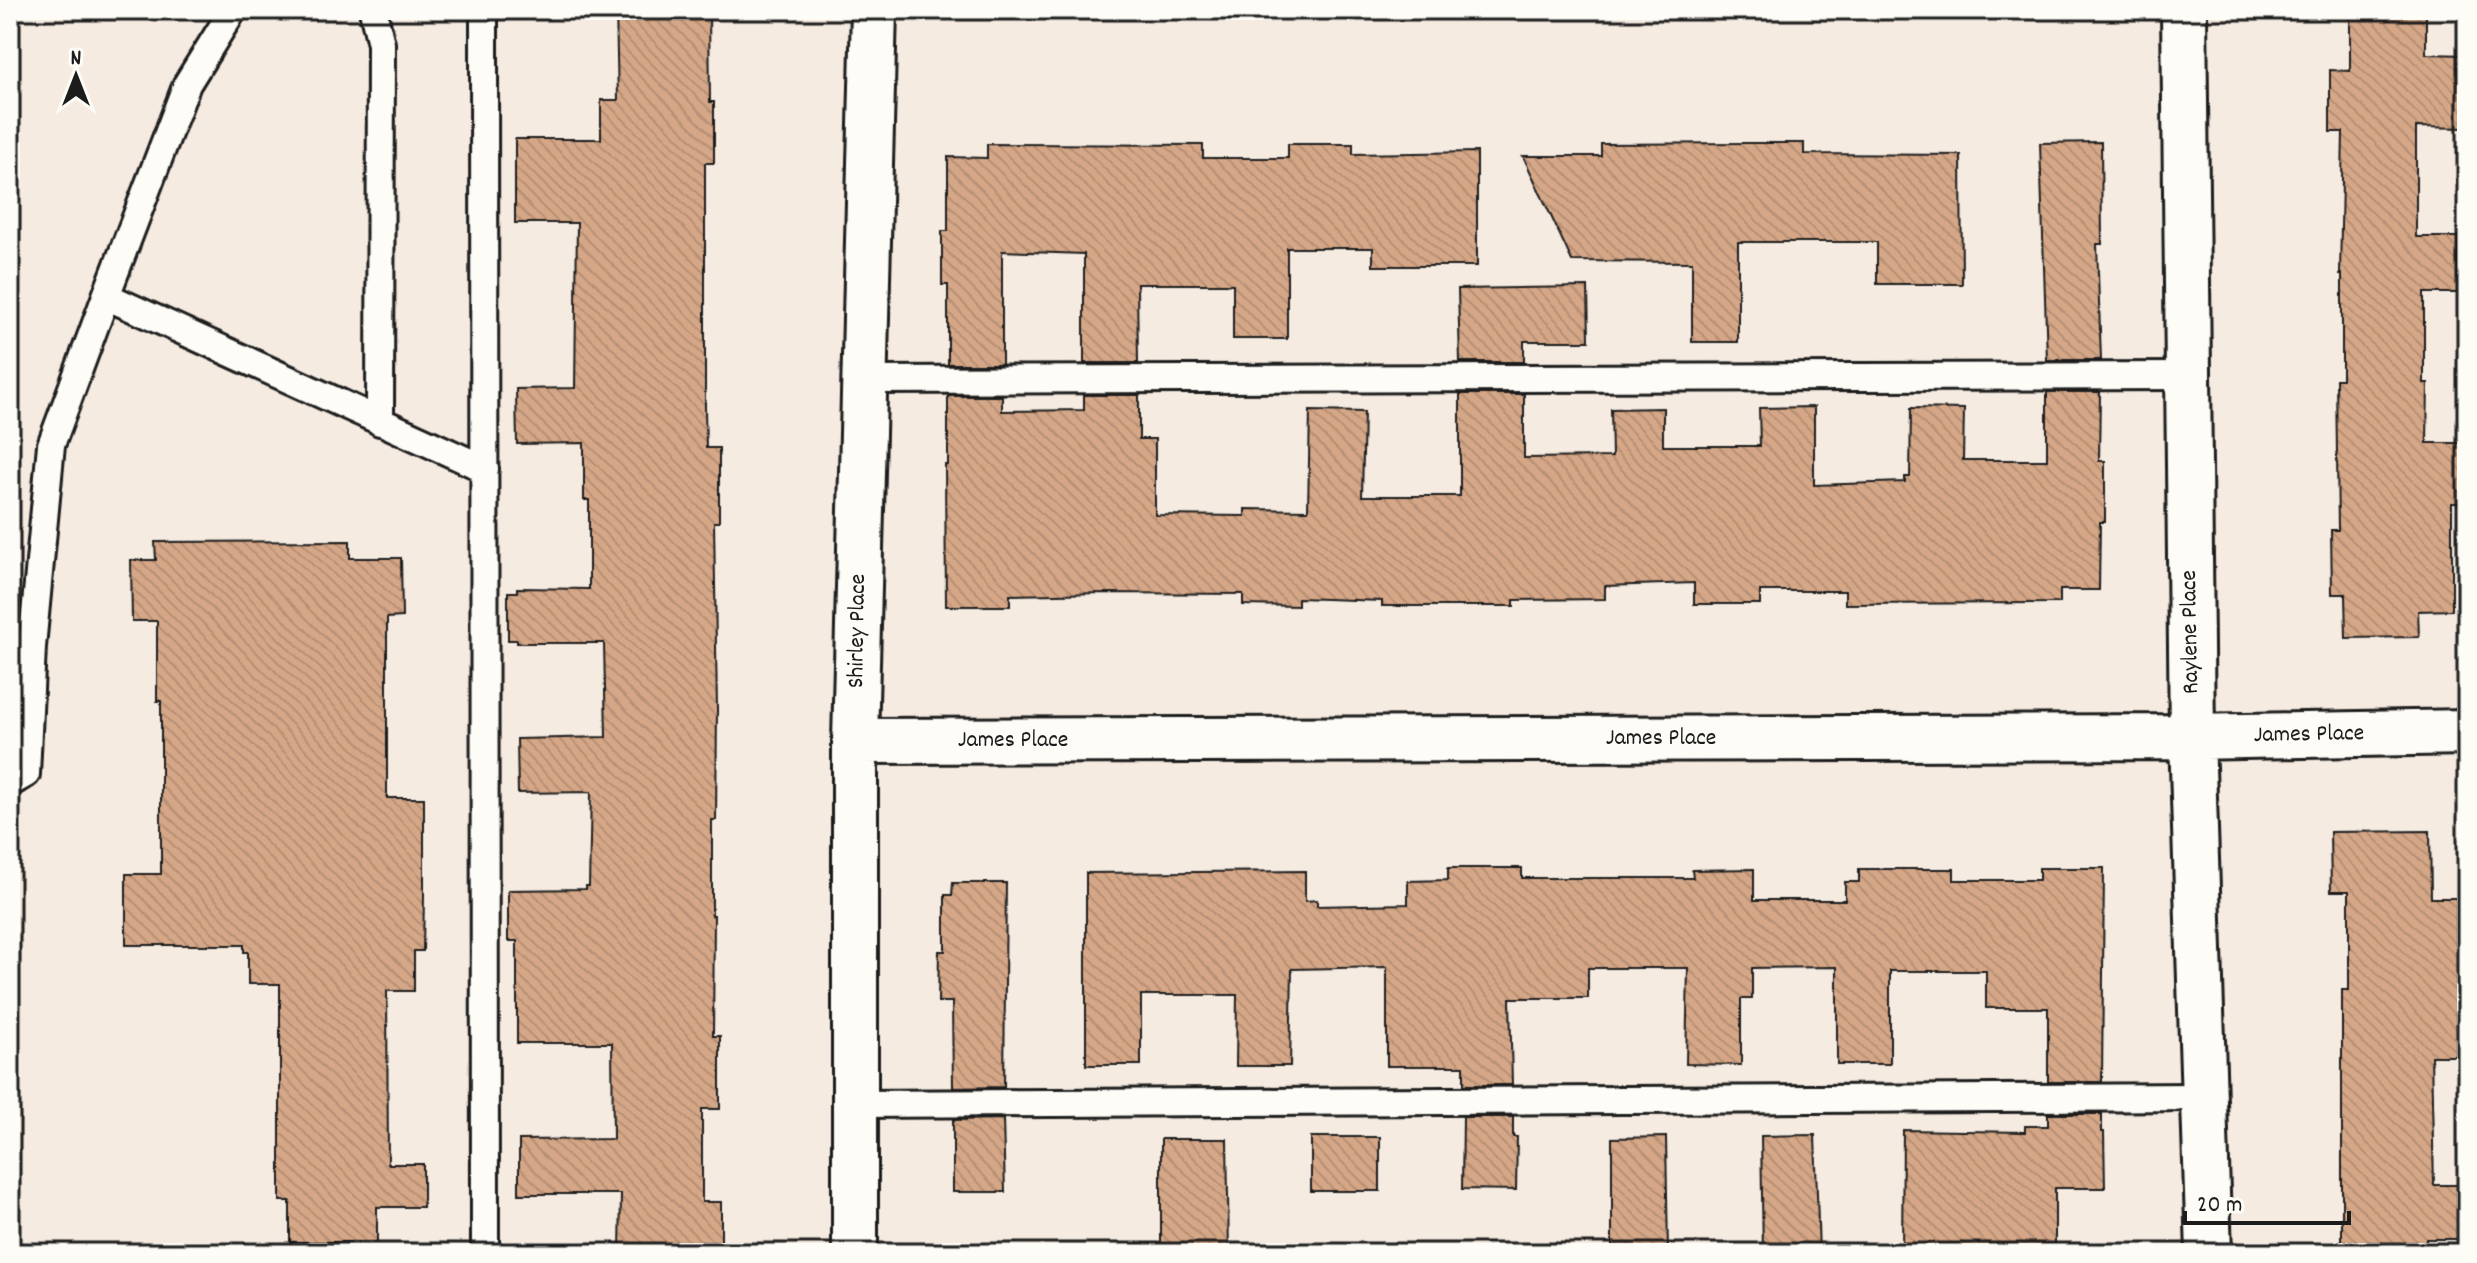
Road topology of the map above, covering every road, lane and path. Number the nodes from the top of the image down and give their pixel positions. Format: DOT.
graph roads {
  1 [pos="233,10"];
  2 [pos="373,10"];
  3 [pos="484,10"];
  4 [pos="874,10"];
  5 [pos="2184,10"];
  6 [pos="106,296"];
  7 [pos="2188,376"];
  8 [pos="864,380"];
  9 [pos="380,422"];
  10 [pos="485,469"];
  11 [pos="2467,732"];
  12 [pos="2192,737"];
  13 [pos="855,741"];
  14 [pos="10,783"];
  15 [pos="2204,1097"];
  16 [pos="855,1104"];
  17 [pos="485,1253"];
  18 [pos="855,1253"];
  19 [pos="2209,1253"];
  1 -- 6 [label="lane"];
  2 -- 9 [label="lane"];
  3 -- 10 [label="lane"];
  4 -- 8 [label="street, Shirley Place"];
  5 -- 7 [label="street, Raylene Place"];
  6 -- 9 [label="lane"];
  6 -- 14 [label="lane"];
  7 -- 8 [label="lane"];
  7 -- 12 [label="street, Raylene Place"];
  8 -- 13 [label="street, Shirley Place"];
  9 -- 10 [label="lane"];
  10 -- 17 [label="lane"];
  11 -- 12 [label="street, James Place"];
  12 -- 13 [label="street, James Place"];
  12 -- 15 [label="street, Raylene Place"];
  13 -- 16 [label="street, Shirley Place"];
  15 -- 16 [label="lane"];
  15 -- 19 [label="street, Raylene Place"];
  16 -- 18 [label="street, Shirley Place"];
}
